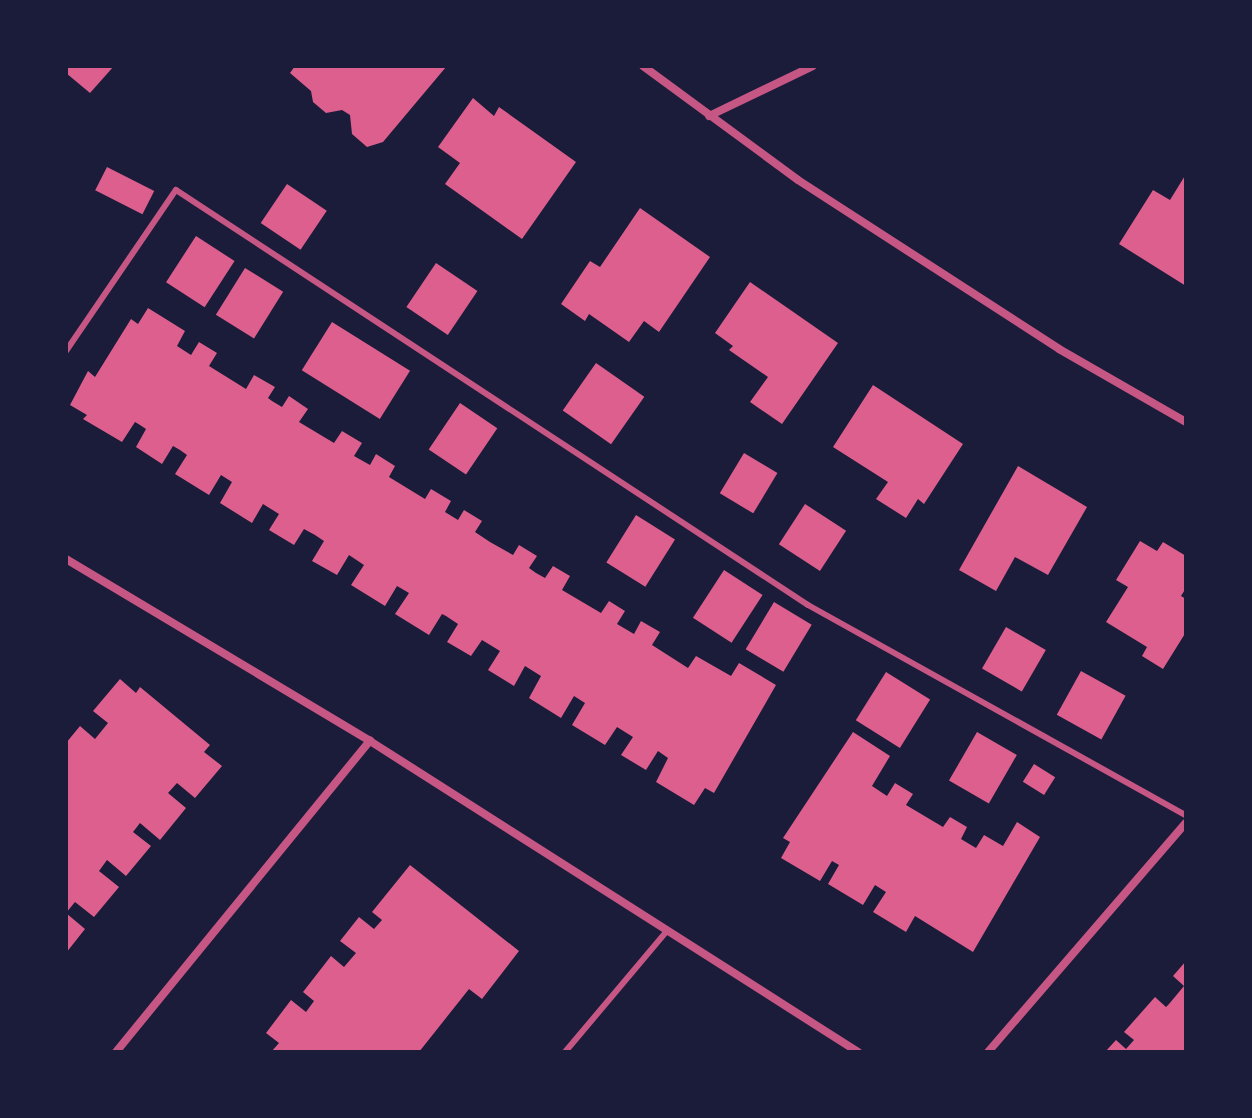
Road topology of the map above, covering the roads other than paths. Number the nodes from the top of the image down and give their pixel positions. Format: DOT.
graph roads {
  1 [pos="643,66"];
  2 [pos="813,66"];
  3 [pos="709,116"];
  4 [pos="66,351"];
  5 [pos="1186,422"];
  6 [pos="66,559"];
  7 [pos="370,741"];
  8 [pos="1186,815"];
  9 [pos="1186,823"];
  10 [pos="667,931"];
  11 [pos="116,1052"];
  12 [pos="565,1052"];
  13 [pos="858,1052"];
  14 [pos="988,1052"];
  1 -- 3 [label="street"];
  2 -- 3 [label="street"];
  3 -- 5 [label="street"];
  4 -- 8 [label="lane"];
  6 -- 7 [label="street"];
  7 -- 10 [label="street"];
  7 -- 11 [label="street"];
  9 -- 14 [label="street"];
  10 -- 12 [label="lane"];
  10 -- 13 [label="street"];
}
